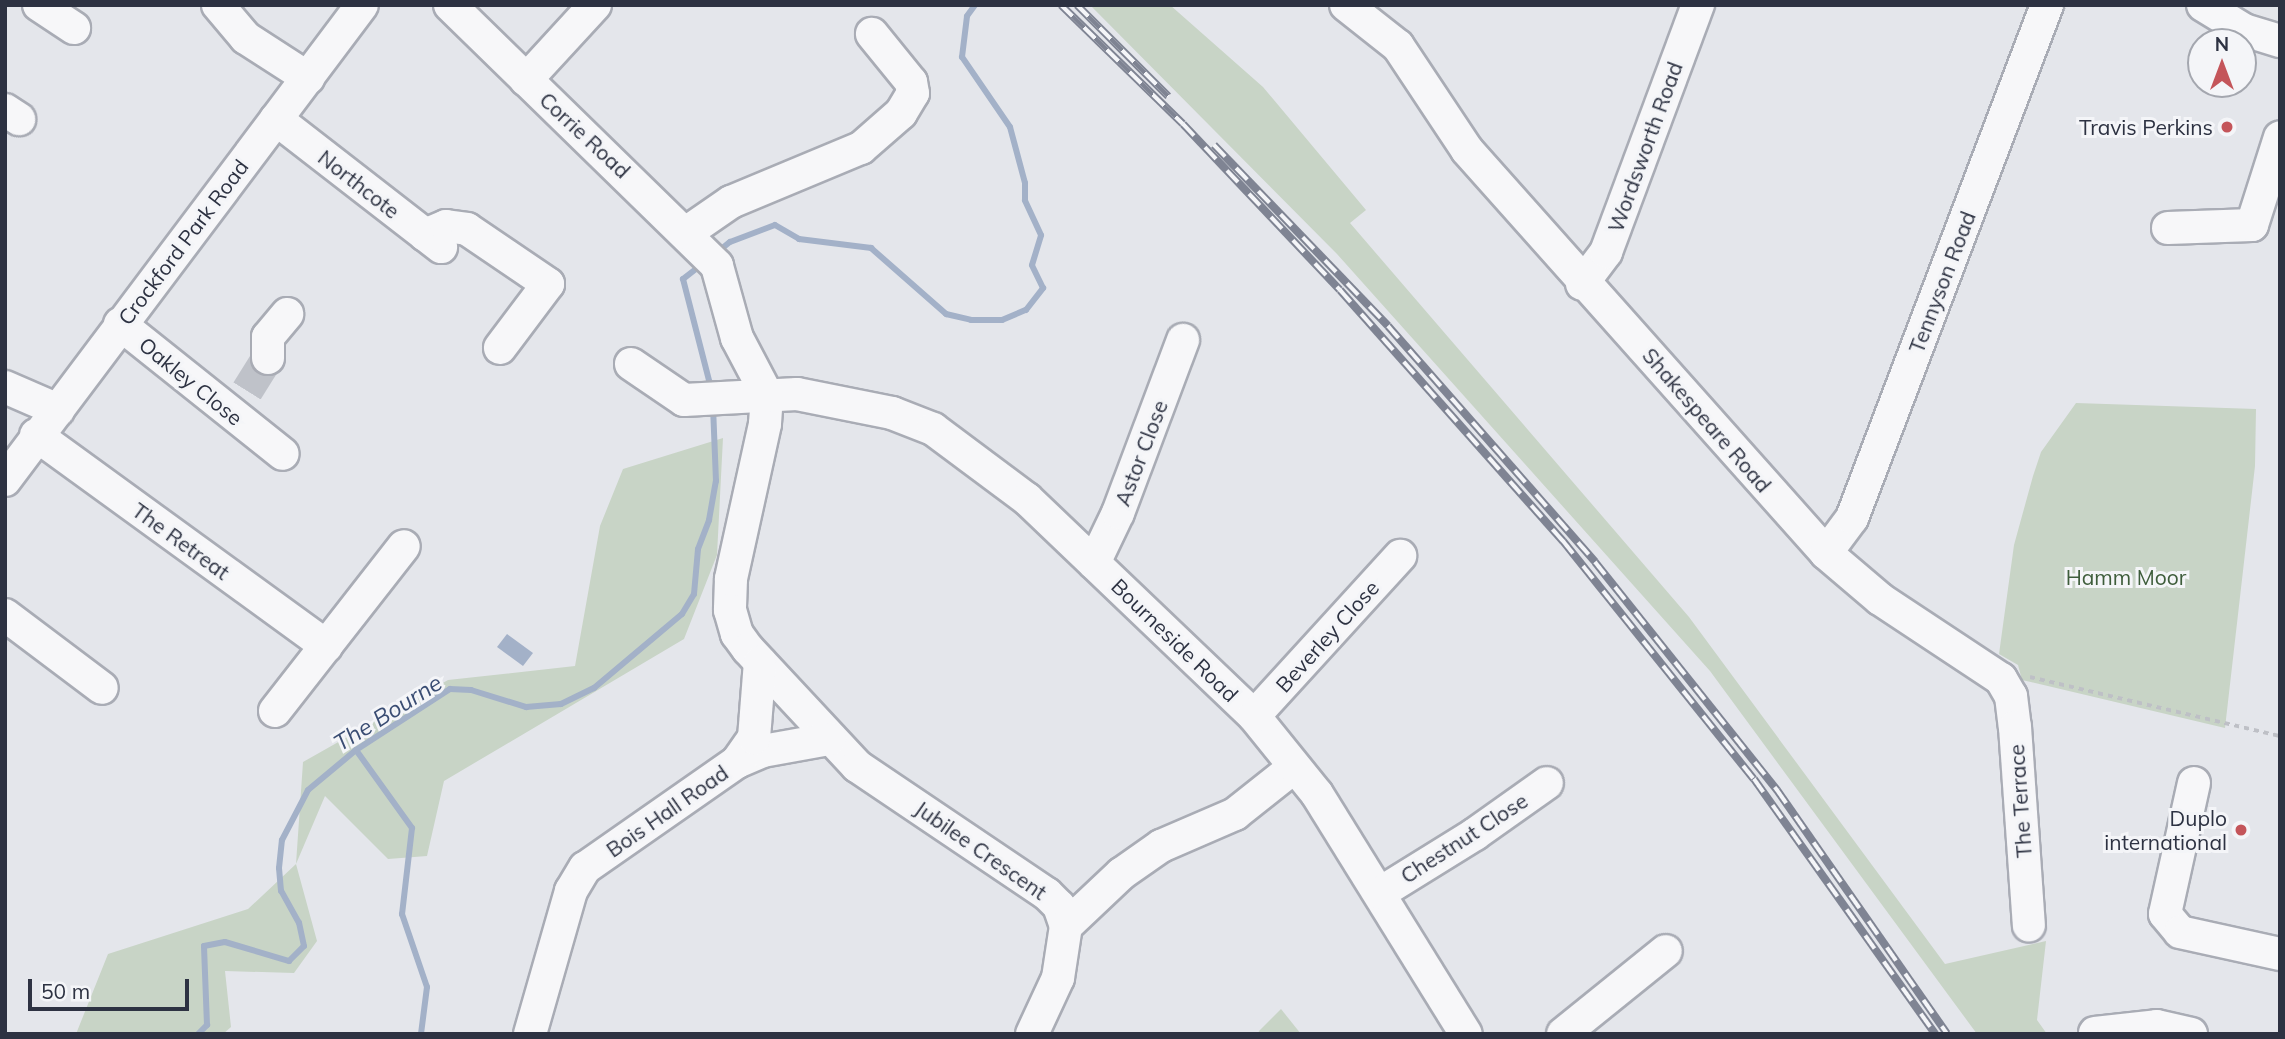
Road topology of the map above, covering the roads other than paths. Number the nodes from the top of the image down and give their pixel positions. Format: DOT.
graph roads {
  1 [pos="39,5"];
  2 [pos="218,5"];
  3 [pos="362,5"];
  4 [pos="450,5"];
  5 [pos="595,5"];
  6 [pos="1346,5"];
  7 [pos="1698,5"];
  8 [pos="2048,5"];
  9 [pos="2203,5"];
  10 [pos="74,28"];
  11 [pos="872,34"];
  12 [pos="2280,41"];
  13 [pos="307,78"];
  14 [pos="526,79"];
  15 [pos="276,119"];
  16 [pos="2280,138"];
  17 [pos="2168,228"];
  18 [pos="701,249"];
  19 [pos="1583,284"];
  20 [pos="287,314"];
  21 [pos="120,324"];
  22 [pos="1183,340"];
  23 [pos="500,348"];
  24 [pos="268,358"];
  25 [pos="631,364"];
  26 [pos="5,387"];
  27 [pos="767,395"];
  28 [pos="58,410"];
  29 [pos="36,435"];
  30 [pos="275,438"];
  31 [pos="5,480"];
  32 [pos="404,546"];
  33 [pos="1826,553"];
  34 [pos="1400,556"];
  35 [pos="1094,563"];
  36 [pos="5,615"];
  37 [pos="326,646"];
  38 [pos="761,662"];
  39 [pos="2001,679"];
  40 [pos="102,688"];
  41 [pos="275,711"];
  42 [pos="1254,716"];
  43 [pos="830,739"];
  44 [pos="737,762"];
  45 [pos="1293,768"];
  46 [pos="1547,783"];
  47 [pos="2194,783"];
  48 [pos="1380,893"];
  49 [pos="1066,926"];
  50 [pos="2029,926"];
  51 [pos="1666,951"];
  52 [pos="2280,954"];
  53 [pos="2095,1032"];
  54 [pos="530,1034"];
  55 [pos="1032,1034"];
  56 [pos="1466,1034"];
  57 [pos="1563,1034"];
  58 [pos="2191,1034"];
  1 -- 10 [label="street"];
  2 -- 13 [label="street"];
  3 -- 13 [label="street, Crockford Park Road"];
  4 -- 14 [label="street, Corrie Road"];
  5 -- 14 [label="street"];
  6 -- 19 [label="street, Shakespeare Road"];
  7 -- 19 [label="street, Wordsworth Road"];
  8 -- 33 [label="street, Tennyson Road"];
  9 -- 12 [label="street"];
  11 -- 18 [label="street"];
  13 -- 15 [label="street, Crockford Park Road"];
  14 -- 18 [label="street, Corrie Road"];
  15 -- 21 [label="street, Crockford Park Road"];
  15 -- 23 [label="street, Northcote"];
  16 -- 17 [label="street"];
  18 -- 27 [label="street"];
  19 -- 33 [label="street, Shakespeare Road"];
  20 -- 24 [label="street"];
  21 -- 28 [label="street, Crockford Park Road"];
  21 -- 30 [label="street, Oakley Close"];
  22 -- 35 [label="street, Astor Close"];
  25 -- 27 [label="street, Bourneside Road"];
  26 -- 28 [label="street"];
  27 -- 35 [label="street, Bourneside Road"];
  27 -- 38 [label="street"];
  28 -- 29 [label="street, Crockford Park Road"];
  29 -- 31 [label="street, Crockford Park Road"];
  29 -- 37 [label="street, The Retreat"];
  32 -- 37 [label="street"];
  33 -- 39 [label="street, Shakespeare Road"];
  34 -- 42 [label="street, Beverley Close"];
  35 -- 42 [label="street, Bourneside Road"];
  36 -- 40 [label="street"];
  37 -- 41 [label="street"];
  38 -- 43 [label="street, Jubilee Crescent"];
  38 -- 44 [label="street, Bois Hall Road"];
  39 -- 50 [label="street, The Terrace"];
  42 -- 45 [label="street, Bourneside Road"];
  43 -- 44 [label="street"];
  43 -- 49 [label="street, Jubilee Crescent"];
  44 -- 54 [label="street, Bois Hall Road"];
  45 -- 48 [label="street, Bourneside Road"];
  45 -- 49 [label="street"];
  46 -- 48 [label="street, Chestnut Close"];
  47 -- 52 [label="street"];
  48 -- 56 [label="street, Bourneside Road"];
  49 -- 55 [label="street"];
  51 -- 57 [label="street"];
  53 -- 58 [label="street"];
}
